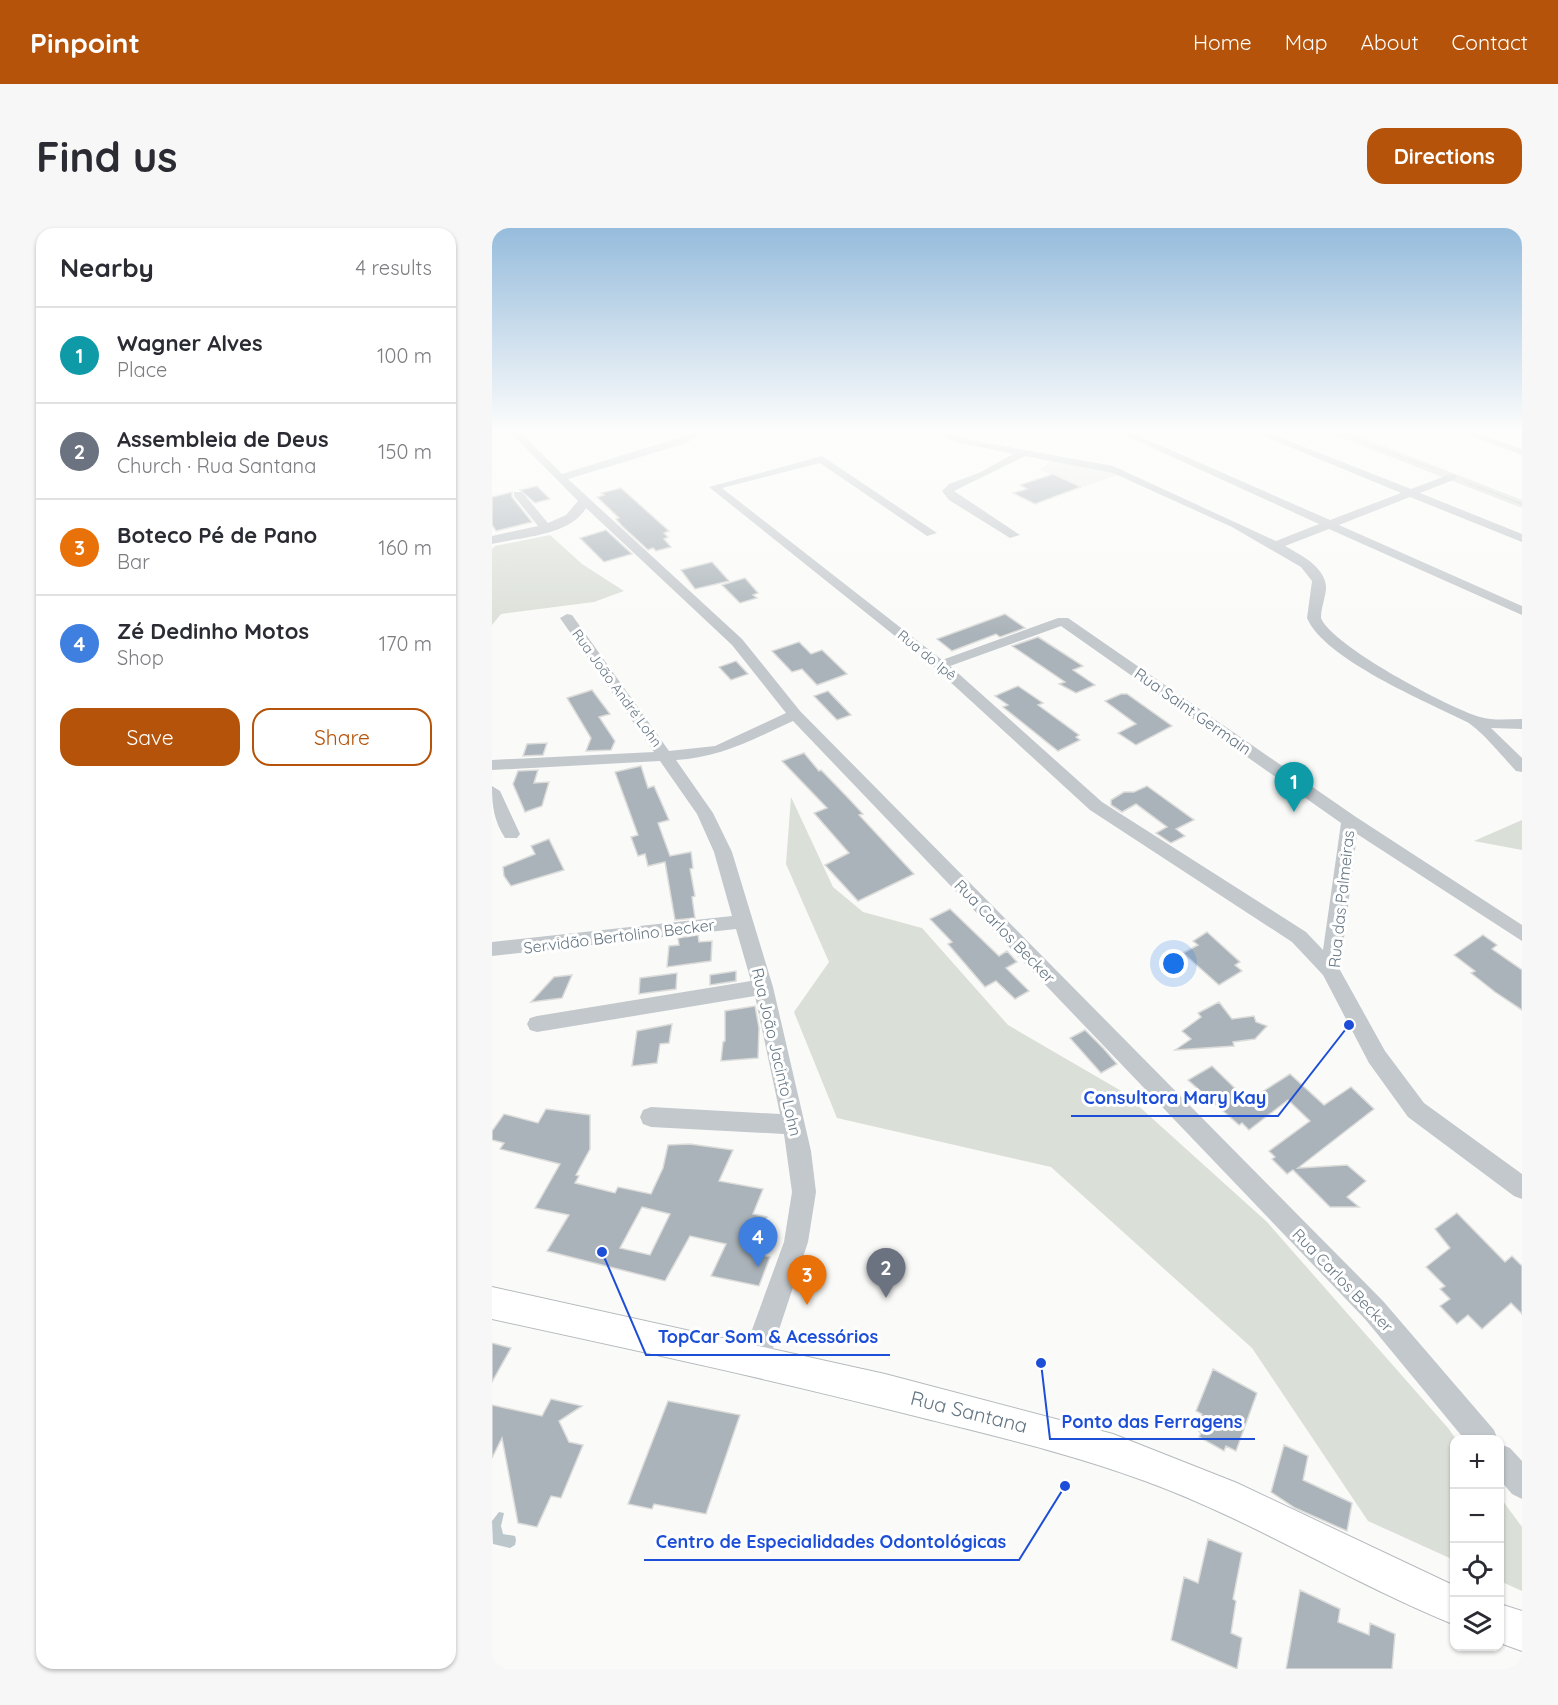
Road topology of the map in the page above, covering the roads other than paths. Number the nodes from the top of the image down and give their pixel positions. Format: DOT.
graph roads {
  1 [pos="523,500"];
  2 [pos="731,500"];
  3 [pos="883,500"];
  4 [pos="958,500"];
  5 [pos="1181,500"];
  6 [pos="1276,500"];
  7 [pos="1389,500"];
  8 [pos="1430,500"];
  9 [pos="584,501"];
  10 [pos="1329,524"];
  11 [pos="545,527"];
  12 [pos="931,533"];
  13 [pos="1014,535"];
  14 [pos="1522,538"];
  15 [pos="492,540"];
  16 [pos="1274,546"];
  17 [pos="1522,611"];
  18 [pos="567,618"];
  19 [pos="940,665"];
  20 [pos="795,714"];
  21 [pos="1475,721"];
  22 [pos="1522,724"];
  23 [pos="667,757"];
  24 [pos="492,765"];
  25 [pos="1522,767"];
  26 [pos="492,791"];
  27 [pos="1350,821"];
  28 [pos="511,834"];
  29 [pos="745,921"];
  30 [pos="1522,934"];
  31 [pos="492,949"];
  32 [pos="1330,970"];
  33 [pos="763,987"];
  34 [pos="537,1024"];
  35 [pos="651,1117"];
  36 [pos="793,1125"];
  37 [pos="1522,1188"];
  38 [pos="492,1303"];
  39 [pos="755,1360"];
  40 [pos="1480,1435"];
  41 [pos="1504,1463"];
  42 [pos="1522,1484"];
  43 [pos="1450,1604"];
  44 [pos="1504,1625"];
  45 [pos="1522,1631"];
  1 -- 11 [label="street"];
  2 -- 19 [label="street, Rua do Ipê"];
  3 -- 12 [label="street, Rua do Ipê"];
  4 -- 13 [label="street"];
  5 -- 16 [label="street"];
  6 -- 10 [label="street"];
  7 -- 10 [label="street"];
  8 -- 14 [label="street"];
  9 -- 11 [label="street"];
  9 -- 20 [label="street, Rua Carlos Becker"];
  10 -- 16 [label="street"];
  10 -- 17 [label="street"];
  11 -- 15 [label="street"];
  16 -- 21 [label="street"];
  18 -- 23 [label="street, Rua João André Lohn"];
  19 -- 27 [label="street, Rua Saint Germain"];
  19 -- 32 [label="street, Rua do Ipê"];
  20 -- 23 [label="street"];
  20 -- 40 [label="street, Rua Carlos Becker"];
  21 -- 22 [label="street"];
  21 -- 25 [label="street"];
  23 -- 24 [label="street"];
  23 -- 29 [label="street, Rua João Jacinto Lohn"];
  26 -- 28 [label="street"];
  27 -- 30 [label="street, Rua Saint Germain"];
  27 -- 32 [label="street, Rua das Palmeiras"];
  29 -- 31 [label="street, Servidão Bertolino Becker"];
  29 -- 33 [label="street, Rua João Jacinto Lohn"];
  32 -- 37 [label="street, Rua das Palmeiras"];
  33 -- 34 [label="street"];
  33 -- 36 [label="street, Rua João Jacinto Lohn"];
  35 -- 36 [label="street"];
  36 -- 39 [label="street, Rua João Jacinto Lohn"];
  38 -- 39 [label="main road, Rua Santana"];
  39 -- 43 [label="main road, Rua Santana"];
  41 -- 42 [label="street"];
  44 -- 45 [label="main road"];
}
